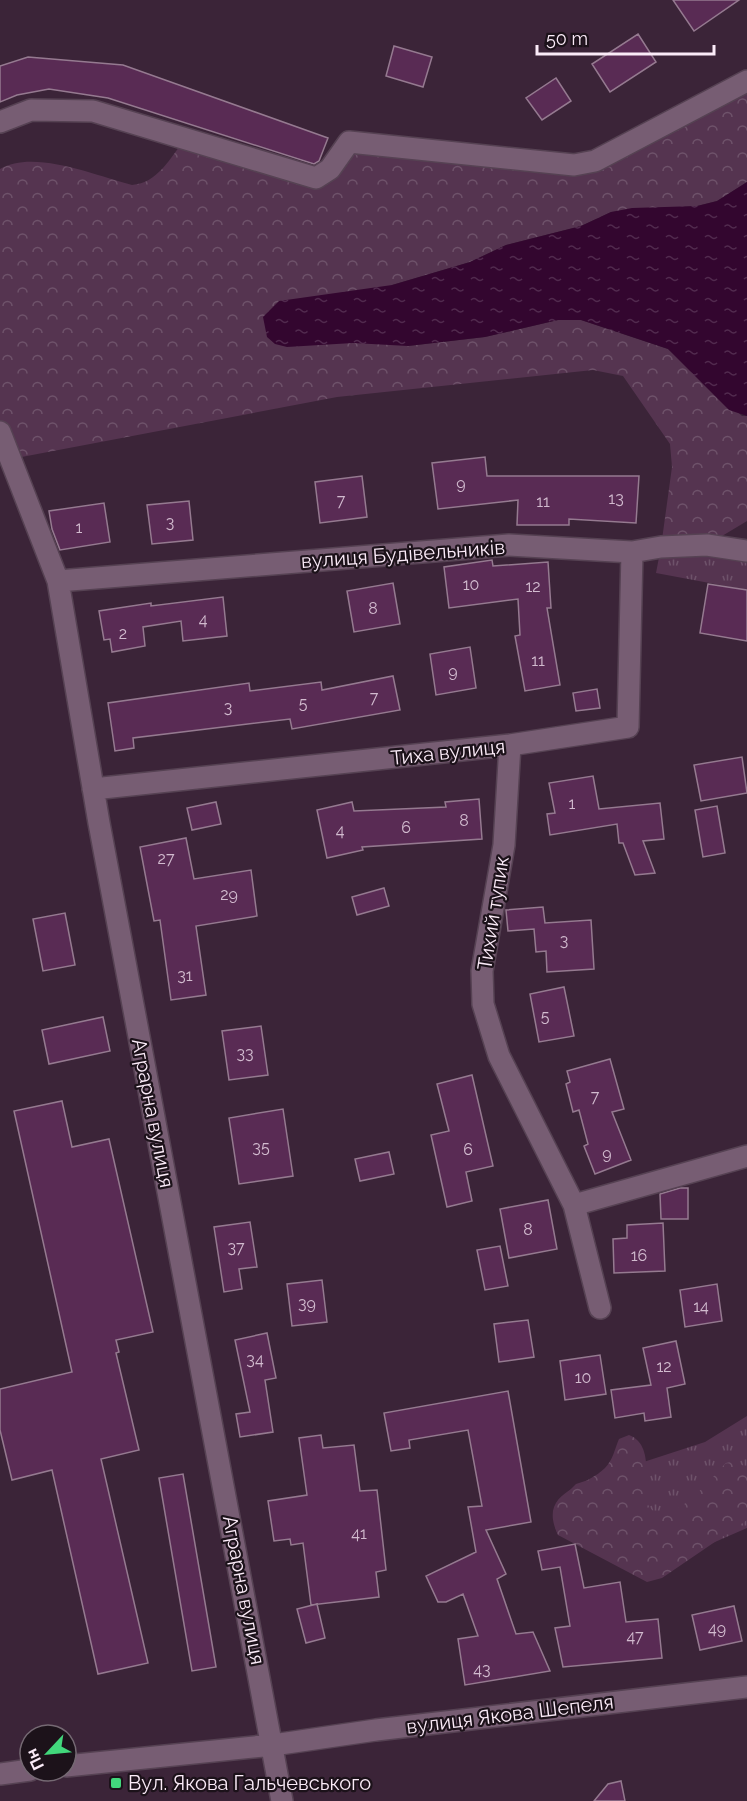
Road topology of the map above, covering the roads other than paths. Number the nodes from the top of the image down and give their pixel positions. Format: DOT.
graph roads {
  1 [pos="747,81"];
  2 [pos="0,122"];
  3 [pos="0,432"];
  4 [pos="747,551"];
  5 [pos="632,552"];
  6 [pos="58,580"];
  7 [pos="510,745"];
  8 [pos="93,789"];
  9 [pos="747,1156"];
  10 [pos="574,1205"];
  11 [pos="600,1308"];
  12 [pos="747,1687"];
  13 [pos="273,1745"];
  14 [pos="78,1765"];
  15 [pos="18,1772"];
  16 [pos="0,1774"];
  17 [pos="282,1801"];
  1 -- 2 [label="street"];
  3 -- 6 [label="street, Аграрна вулиця"];
  4 -- 5 [label="street, вулиця Будівельників"];
  5 -- 6 [label="street, вулиця Будівельників"];
  5 -- 7 [label="street, Тиха вулиця"];
  6 -- 8 [label="street, Аграрна вулиця"];
  7 -- 8 [label="street, Тиха вулиця"];
  7 -- 10 [label="street, Тихий тупик"];
  8 -- 13 [label="street, Аграрна вулиця"];
  9 -- 10 [label="street"];
  10 -- 11 [label="street, Тихий тупик"];
  12 -- 13 [label="street, вулиця Якова Шепеля"];
  13 -- 14 [label="street, вулиця Якова Шепеля"];
  13 -- 17 [label="street, Аграрна вулиця"];
  15 -- 16 [label="street"];
}
